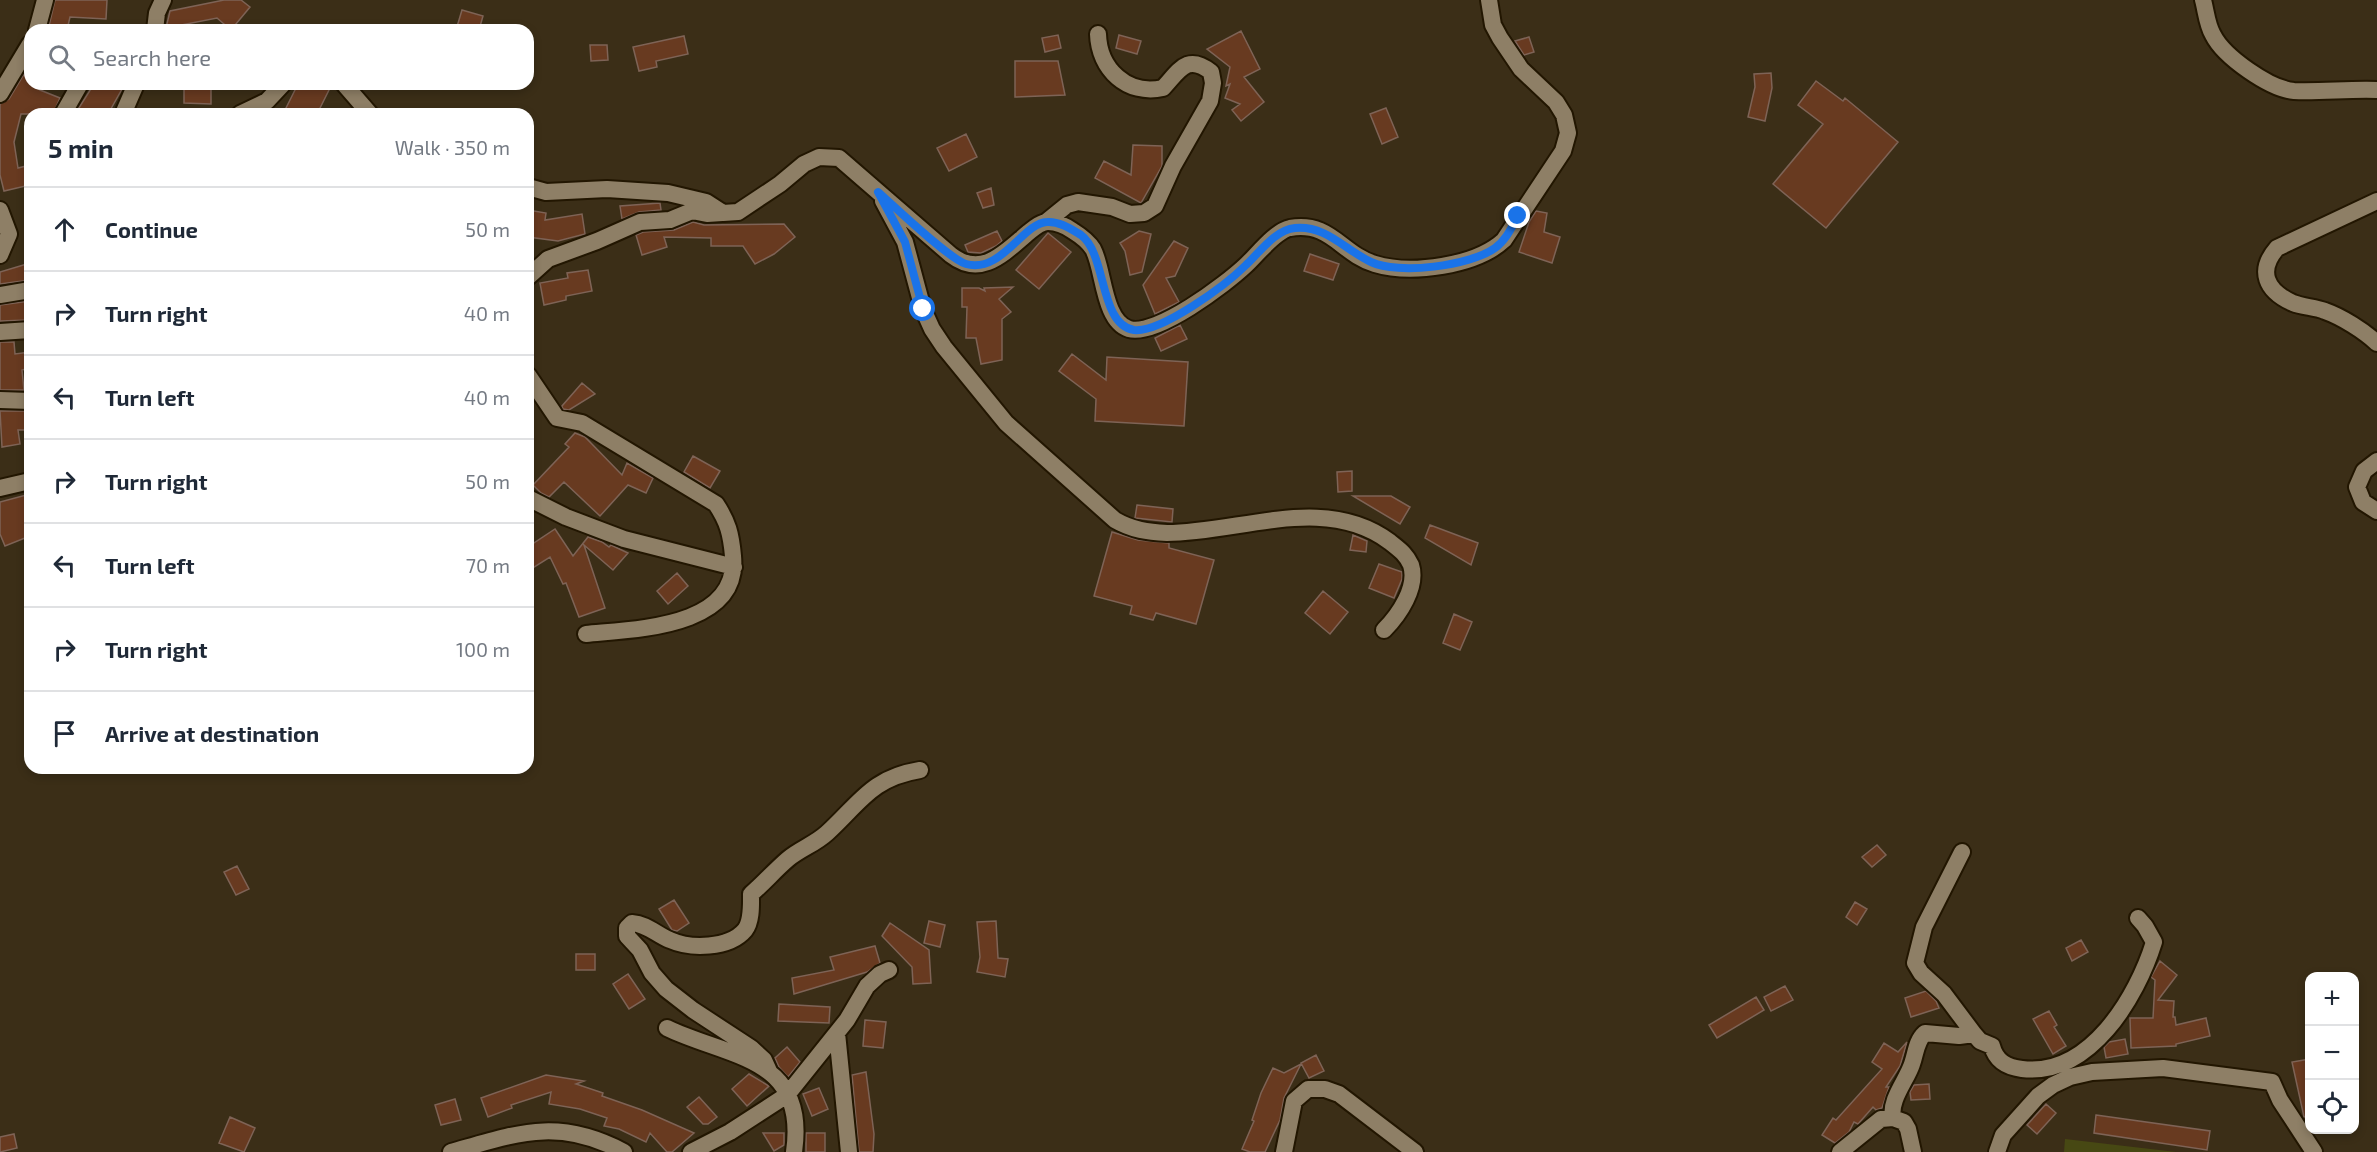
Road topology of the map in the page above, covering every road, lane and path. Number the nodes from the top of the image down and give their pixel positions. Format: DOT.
graph roads {
  1 [pos="45,0"];
  2 [pos="163,0"];
  3 [pos="1489,0"];
  4 [pos="2203,0"];
  5 [pos="39,24"];
  6 [pos="156,24"];
  7 [pos="1098,34"];
  8 [pos="24,54"];
  9 [pos="77,90"];
  10 [pos="133,90"];
  11 [pos="279,90"];
  12 [pos="349,90"];
  13 [pos="2377,90"];
  14 [pos="0,94"];
  15 [pos="66,108"];
  16 [pos="126,108"];
  17 [pos="252,108"];
  18 [pos="365,108"];
  19 [pos="534,189"];
  20 [pos="878,192"];
  21 [pos="2377,201"];
  22 [pos="0,210"];
  23 [pos="723,213"];
  24 [pos="1046,222"];
  25 [pos="0,255"];
  26 [pos="534,272"];
  27 [pos="24,291"];
  28 [pos="0,295"];
  29 [pos="24,330"];
  30 [pos="0,332"];
  31 [pos="2377,344"];
  32 [pos="534,384"];
  33 [pos="0,400"];
  34 [pos="24,401"];
  35 [pos="2377,461"];
  36 [pos="24,482"];
  37 [pos="0,488"];
  38 [pos="534,501"];
  39 [pos="2377,511"];
  40 [pos="734,567"];
  41 [pos="1384,630"];
  42 [pos="586,634"];
  43 [pos="920,770"];
  44 [pos="1962,852"];
  45 [pos="2138,918"];
  46 [pos="889,970"];
  47 [pos="667,1028"];
  48 [pos="837,1033"];
  49 [pos="1974,1034"];
  50 [pos="769,1071"];
  51 [pos="787,1095"];
  52 [pos="1893,1118"];
  53 [pos="451,1152"];
  54 [pos="624,1152"];
  55 [pos="691,1152"];
  56 [pos="794,1152"];
  57 [pos="849,1152"];
  58 [pos="1284,1152"];
  59 [pos="1415,1152"];
  60 [pos="1840,1152"];
  61 [pos="1913,1152"];
  62 [pos="1997,1152"];
  63 [pos="2314,1152"];
  1 -- 5 [label="street"];
  2 -- 6 [label="street"];
  3 -- 24 [label="street"];
  4 -- 13 [label="street"];
  7 -- 24 [label="street"];
  8 -- 14 [label="street"];
  9 -- 15 [label="street"];
  10 -- 16 [label="street"];
  11 -- 17 [label="street"];
  12 -- 18 [label="street"];
  19 -- 23 [label="street"];
  20 -- 23 [label="street"];
  20 -- 24 [label="street"];
  20 -- 41 [label="street"];
  21 -- 31 [label="street"];
  22 -- 25 [label="street"];
  23 -- 26 [label="street"];
  27 -- 28 [label="street"];
  29 -- 30 [label="street"];
  32 -- 40 [label="street"];
  33 -- 34 [label="street"];
  35 -- 39 [label="street"];
  36 -- 37 [label="street"];
  38 -- 40 [label="street"];
  40 -- 42 [label="street"];
  43 -- 50 [label="street"];
  44 -- 49 [label="street"];
  45 -- 49 [label="street"];
  46 -- 48 [label="street"];
  47 -- 50 [label="street"];
  48 -- 51 [label="street"];
  48 -- 57 [label="street"];
  49 -- 52 [label="street"];
  50 -- 51 [label="street"];
  51 -- 55 [label="street"];
  51 -- 56 [label="street"];
  52 -- 60 [label="street"];
  52 -- 61 [label="street"];
  53 -- 54 [label="street"];
  58 -- 59 [label="street"];
  62 -- 63 [label="street"];
}
